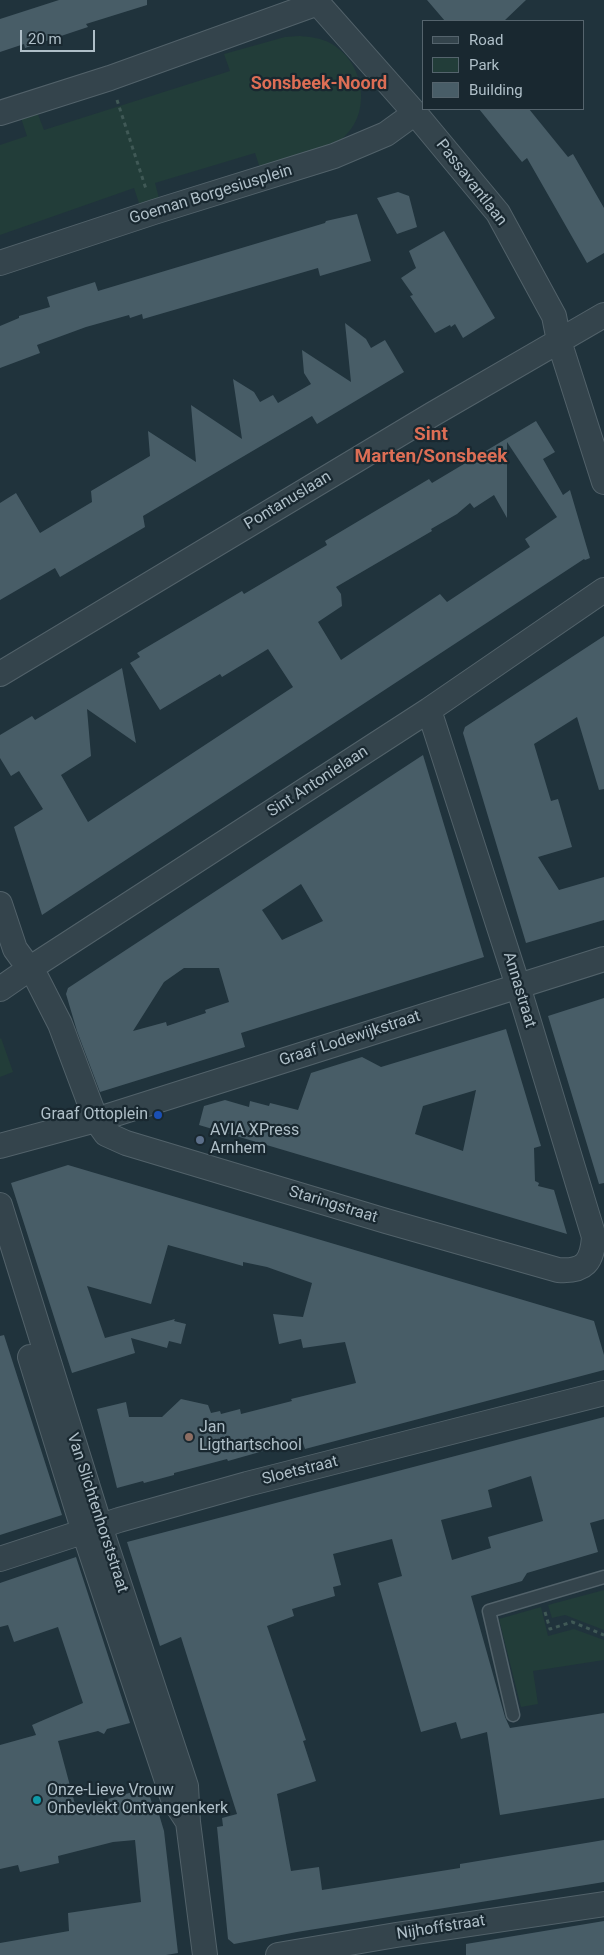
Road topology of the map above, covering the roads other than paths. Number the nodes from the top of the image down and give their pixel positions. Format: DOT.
graph roads {
  1 [pos="316,1"];
  2 [pos="0,113"];
  3 [pos="415,113"];
  4 [pos="0,263"];
  5 [pos="604,315"];
  6 [pos="559,341"];
  7 [pos="604,482"];
  8 [pos="604,590"];
  9 [pos="0,674"];
  10 [pos="429,710"];
  11 [pos="0,904"];
  12 [pos="604,959"];
  13 [pos="29,969"];
  14 [pos="518,986"];
  15 [pos="0,989"];
  16 [pos="96,1120"];
  17 [pos="0,1146"];
  18 [pos="0,1205"];
  19 [pos="0,1260"];
  20 [pos="580,1268"];
  21 [pos="604,1393"];
  22 [pos="92,1529"];
  23 [pos="0,1559"];
  24 [pos="604,1577"];
  25 [pos="513,1715"];
  26 [pos="604,1904"];
  27 [pos="205,1955"];
  28 [pos="278,1955"];
  1 -- 2 [label="street"];
  1 -- 3 [label="street, Passavantlaan"];
  3 -- 4 [label="street, Goeman Borgesiusplein"];
  3 -- 6 [label="street, Passavantlaan"];
  5 -- 6 [label="street, Pontanuslaan"];
  6 -- 7 [label="street, Passavantlaan"];
  6 -- 9 [label="street, Pontanuslaan"];
  8 -- 10 [label="street, Sint Antonielaan"];
  10 -- 13 [label="street, Sint Antonielaan"];
  10 -- 14 [label="street, Annastraat"];
  11 -- 13 [label="street"];
  12 -- 14 [label="street, Graaf Lodewijkstraat"];
  13 -- 15 [label="street"];
  13 -- 16 [label="street"];
  14 -- 16 [label="street, Graaf Lodewijkstraat"];
  14 -- 20 [label="street, Annastraat"];
  16 -- 17 [label="street"];
  16 -- 20 [label="street, Staringstraat"];
  18 -- 22 [label="street, Van Slichtenhorststraat"];
  19 -- 22 [label="street, Van Slichtenhorststraat"];
  21 -- 22 [label="street, Sloetstraat"];
  22 -- 23 [label="street, Sloetstraat"];
  22 -- 27 [label="street, Van Slichtenhorststraat"];
  24 -- 25 [label="lane"];
  26 -- 28 [label="street, Nijhoffstraat"];
}
